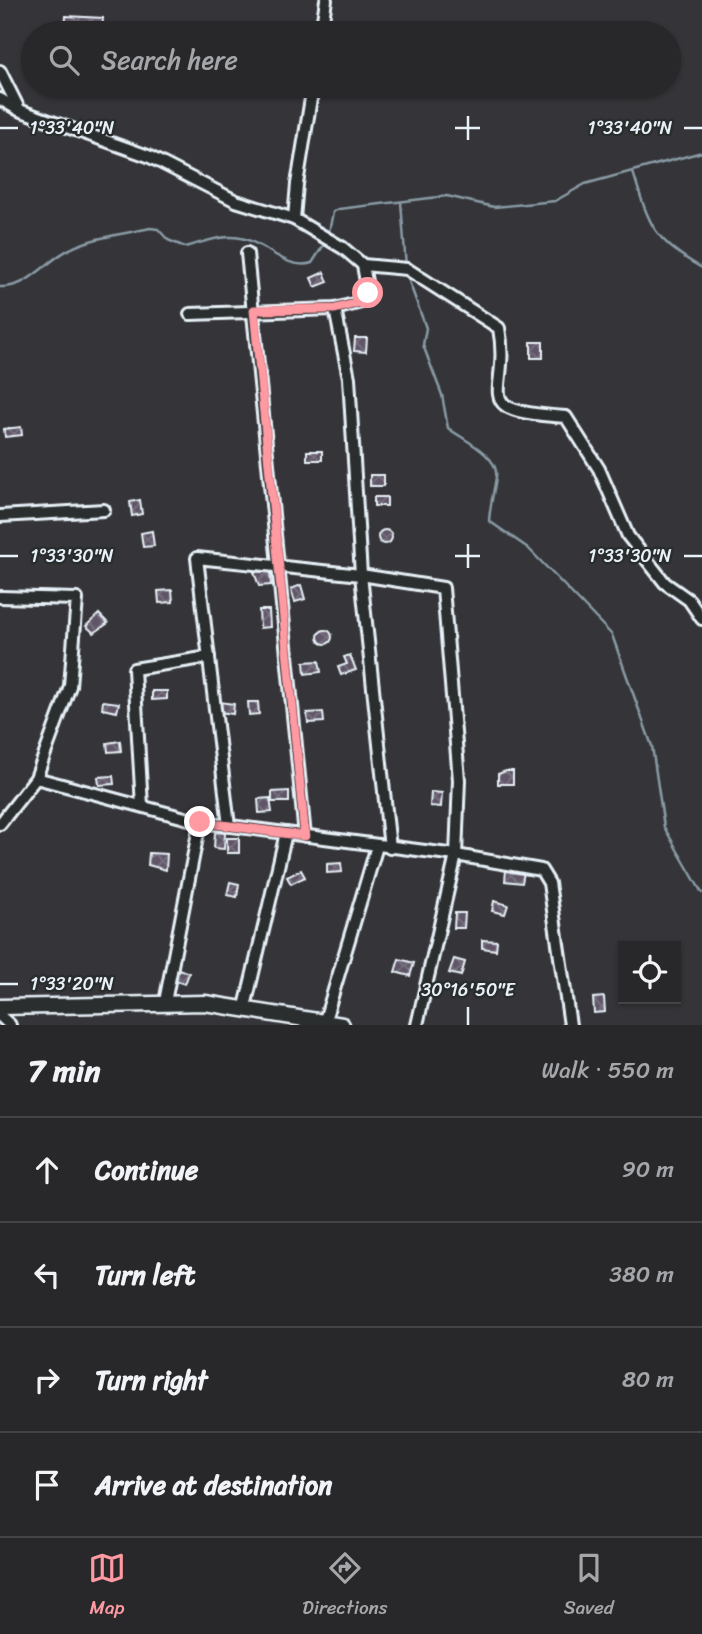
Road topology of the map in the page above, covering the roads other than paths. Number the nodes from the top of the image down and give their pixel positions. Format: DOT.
graph roads {
  1 [pos="327,0"];
  2 [pos="323,21"];
  3 [pos="0,71"];
  4 [pos="311,98"];
  5 [pos="0,99"];
  6 [pos="19,110"];
  7 [pos="294,219"];
  8 [pos="247,253"];
  9 [pos="363,265"];
  10 [pos="335,309"];
  11 [pos="254,310"];
  12 [pos="190,314"];
  13 [pos="104,510"];
  14 [pos="0,516"];
  15 [pos="280,566"];
  16 [pos="361,575"];
  17 [pos="0,597"];
  18 [pos="702,619"];
  19 [pos="209,657"];
  20 [pos="36,778"];
  21 [pos="142,806"];
  22 [pos="200,822"];
  23 [pos="0,824"];
  24 [pos="229,826"];
  25 [pos="286,833"];
  26 [pos="305,836"];
  27 [pos="377,846"];
  28 [pos="390,848"];
  29 [pos="456,855"];
  30 [pos="165,1002"];
  31 [pos="0,1007"];
  32 [pos="245,1007"];
  33 [pos="0,1016"];
  34 [pos="325,1020"];
  35 [pos="10,1025"];
  36 [pos="342,1025"];
  37 [pos="417,1025"];
  38 [pos="570,1025"];
  1 -- 2 [label="street"];
  3 -- 6 [label="street"];
  4 -- 7 [label="street"];
  5 -- 6 [label="street"];
  6 -- 7 [label="street"];
  7 -- 9 [label="street"];
  8 -- 11 [label="street"];
  9 -- 10 [label="street"];
  9 -- 18 [label="street"];
  10 -- 11 [label="street"];
  10 -- 16 [label="street"];
  11 -- 12 [label="street"];
  11 -- 15 [label="street"];
  13 -- 14 [label="street"];
  15 -- 16 [label="street"];
  15 -- 19 [label="street"];
  15 -- 26 [label="street"];
  16 -- 28 [label="street"];
  16 -- 29 [label="street"];
  17 -- 20 [label="street"];
  19 -- 21 [label="street"];
  19 -- 24 [label="street"];
  20 -- 21 [label="street"];
  20 -- 23 [label="street"];
  21 -- 22 [label="street"];
  22 -- 24 [label="street"];
  22 -- 30 [label="street"];
  24 -- 25 [label="street"];
  25 -- 26 [label="street"];
  25 -- 32 [label="street"];
  26 -- 27 [label="street"];
  27 -- 28 [label="street"];
  27 -- 34 [label="street"];
  28 -- 29 [label="street"];
  29 -- 37 [label="street"];
  29 -- 38 [label="street"];
  30 -- 31 [label="street"];
  30 -- 32 [label="street"];
  32 -- 34 [label="street"];
  33 -- 35 [label="street"];
  34 -- 36 [label="street"];
}
